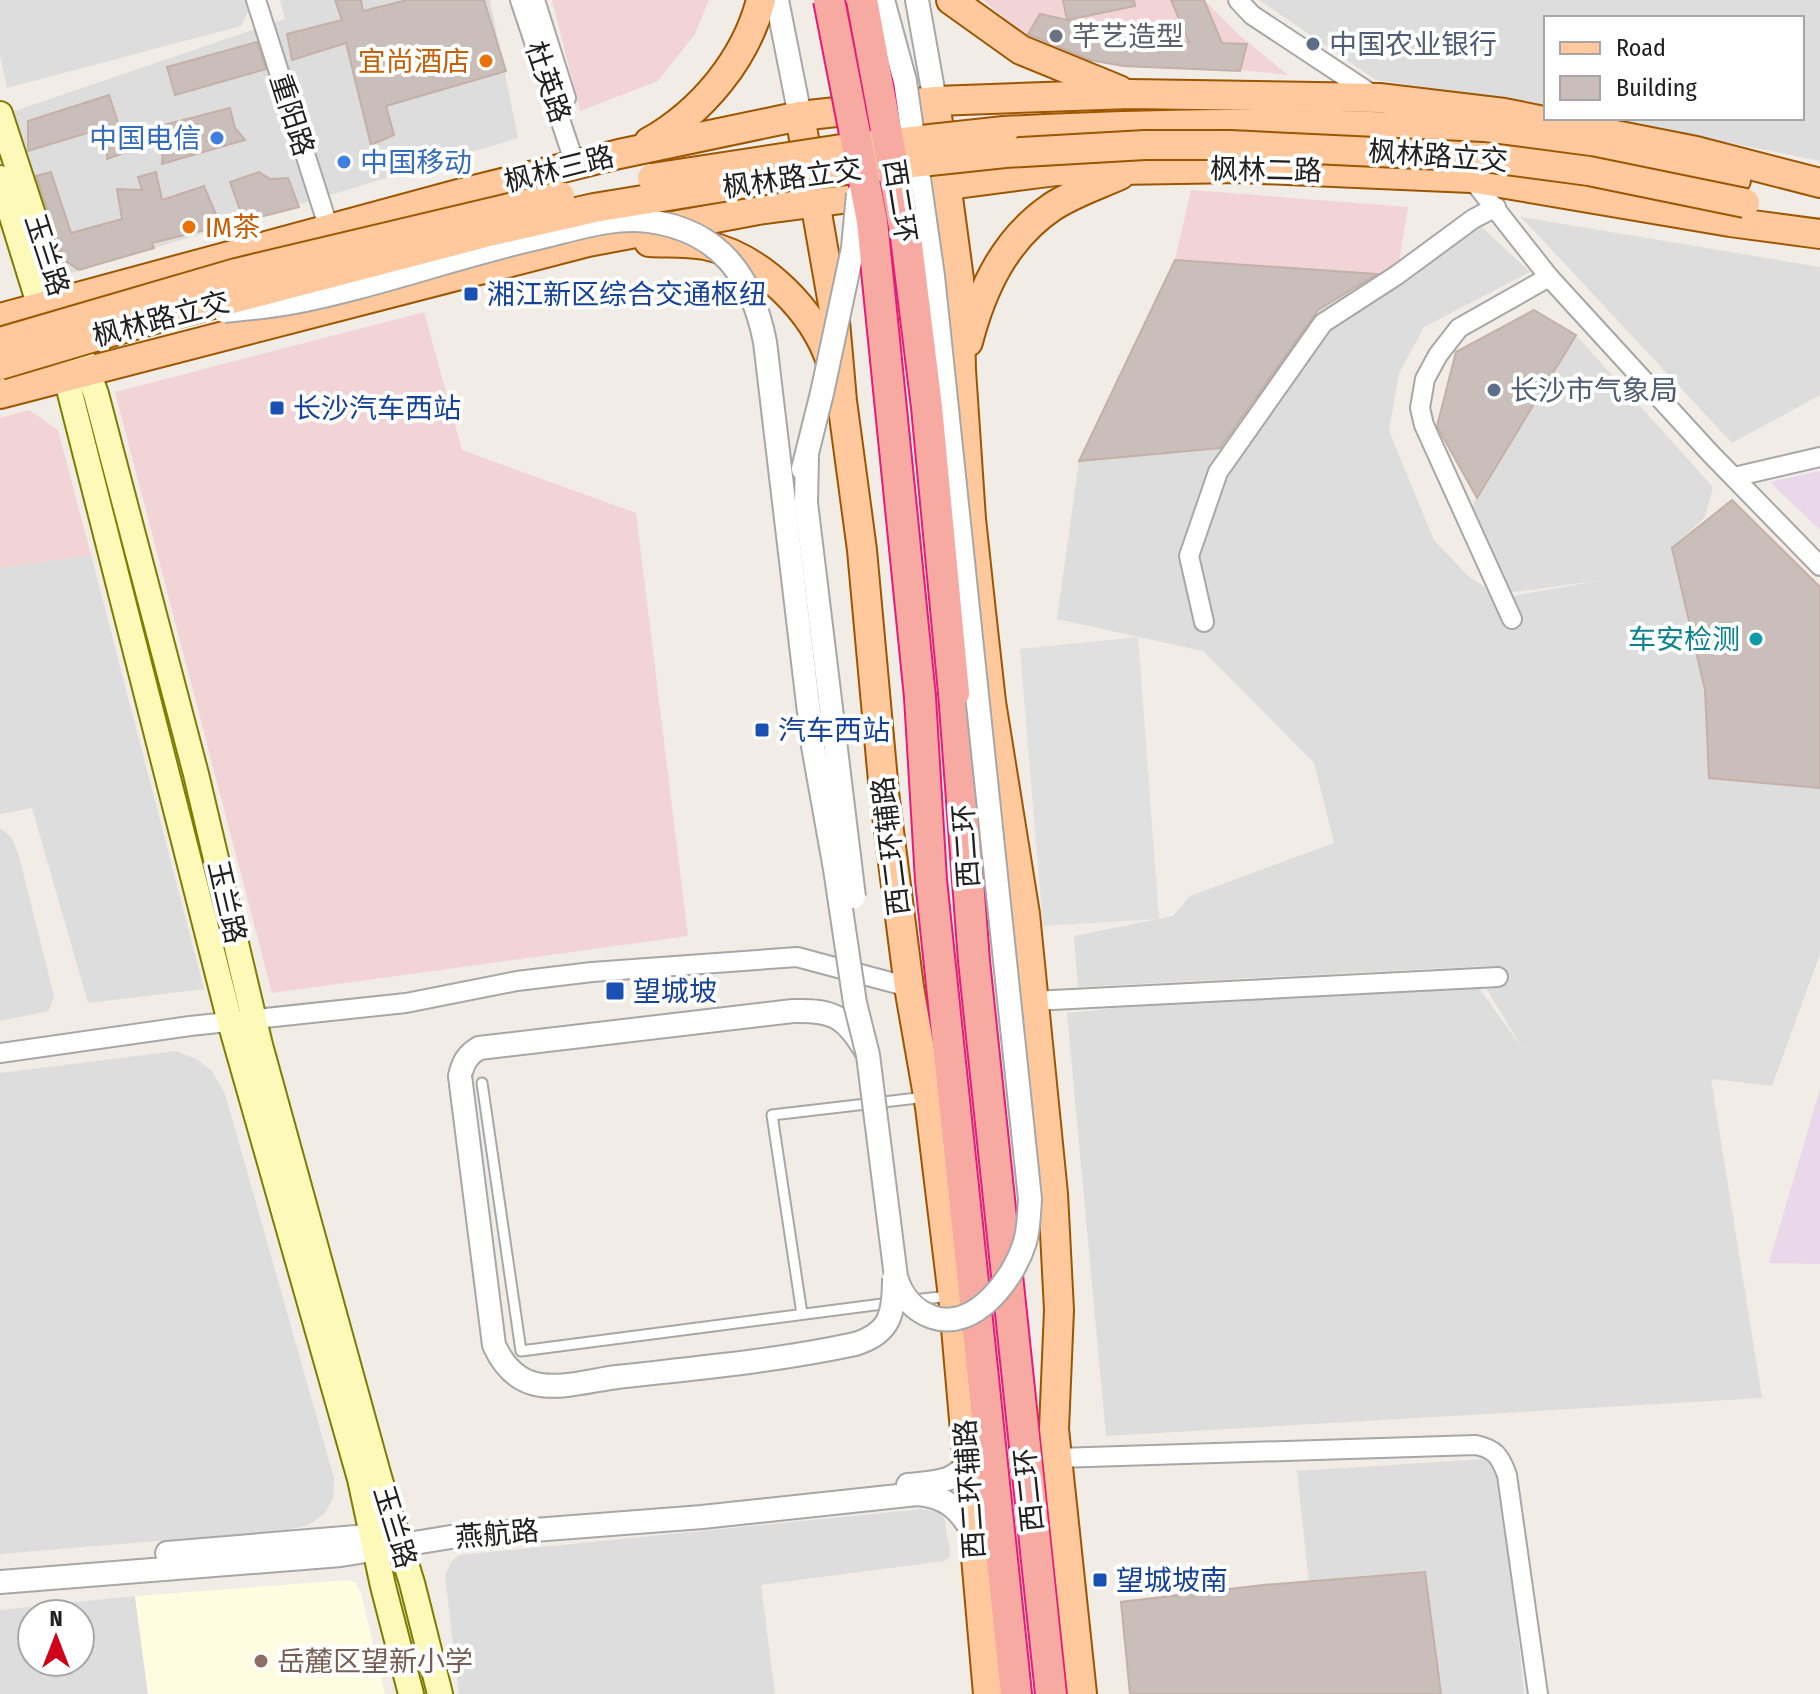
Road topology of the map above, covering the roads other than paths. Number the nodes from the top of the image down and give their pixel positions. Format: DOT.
graph roads {
  1 [pos="256,0"];
  2 [pos="267,0"];
  3 [pos="520,0"];
  4 [pos="535,0"];
  5 [pos="761,0"];
  6 [pos="777,0"];
  7 [pos="829,0"];
  8 [pos="862,0"];
  9 [pos="883,0"];
  10 [pos="917,0"];
  11 [pos="951,0"];
  12 [pos="1238,0"];
  13 [pos="1131,94"];
  14 [pos="1379,98"];
  15 [pos="935,101"];
  16 [pos="0,114"];
  17 [pos="800,116"];
  18 [pos="858,145"];
  19 [pos="619,154"];
  20 [pos="581,163"];
  21 [pos="1133,169"];
  22 [pos="0,178"];
  23 [pos="1471,178"];
  24 [pos="948,183"];
  25 [pos="1820,183"];
  26 [pos="1744,192"];
  27 [pos="1820,193"];
  28 [pos="815,202"];
  29 [pos="1496,207"];
  30 [pos="1820,222"];
  31 [pos="334,227"];
  32 [pos="1820,234"];
  33 [pos="588,242"];
  34 [pos="1549,277"];
  35 [pos="51,303"];
  36 [pos="0,318"];
  37 [pos="155,319"];
  38 [pos="0,342"];
  39 [pos="0,365"];
  40 [pos="961,370"];
  41 [pos="77,374"];
  42 [pos="0,394"];
  43 [pos="842,401"];
  44 [pos="807,457"];
  45 [pos="1820,457"];
  46 [pos="1734,477"];
  47 [pos="786,524"];
  48 [pos="1820,566"];
  49 [pos="1512,619"];
  50 [pos="1204,622"];
  51 [pos="1498,977"];
  52 [pos="909,987"];
  53 [pos="1033,1001"];
  54 [pos="242,1021"];
  55 [pos="0,1053"];
  56 [pos="868,1055"];
  57 [pos="482,1083"];
  58 [pos="929,1097"];
  59 [pos="893,1261"];
  60 [pos="953,1295"];
  61 [pos="802,1314"];
  62 [pos="1057,1458"];
  63 [pos="969,1459"];
  64 [pos="974,1538"];
  65 [pos="399,1539"];
  66 [pos="373,1543"];
  67 [pos="0,1567"];
  68 [pos="0,1582"];
  69 [pos="411,1694"];
  70 [pos="440,1694"];
  71 [pos="988,1694"];
  72 [pos="1016,1694"];
  73 [pos="1051,1694"];
  74 [pos="1082,1694"];
  75 [pos="1538,1694"];
  1 -- 31 [label="street, 重阳路"];
  2 -- 31 [label="street, 重阳路"];
  3 -- 20 [label="street, 杜英路"];
  4 -- 20 [label="street, 杜英路"];
  5 -- 19 [label="main road"];
  6 -- 17 [label="street, 西二环辅路"];
  7 -- 18 [label="highway, 西二环, bridge"];
  8 -- 73 [label="highway, 西二环, bridge"];
  9 -- 59 [label="street, bridge"];
  10 -- 15 [label="street"];
  11 -- 13 [label="main road"];
  12 -- 14 [label="street"];
  13 -- 14 [label="main road"];
  13 -- 15 [label="main road, 枫林三路"];
  14 -- 25 [label="main road"];
  15 -- 17 [label="main road, 枫林三路"];
  15 -- 24 [label="main road"];
  16 -- 35 [label="main road, 玉兰路"];
  17 -- 19 [label="main road, 枫林三路"];
  17 -- 28 [label="main road, 西二环辅路"];
  18 -- 44 [label="street, bridge"];
  18 -- 72 [label="highway, 西二环, bridge"];
  19 -- 20 [label="main road, 枫林三路"];
  20 -- 31 [label="main road, 枫林三路"];
  21 -- 23 [label="main road, 枫林二路"];
  21 -- 24 [label="main road, 枫林二路"];
  21 -- 40 [label="main road"];
  22 -- 35 [label="main road, 玉兰路"];
  23 -- 29 [label="street"];
  23 -- 32 [label="main road, 枫林二路"];
  24 -- 28 [label="main road"];
  24 -- 40 [label="main road"];
  26 -- 27 [label="main road"];
  26 -- 30 [label="main road"];
  26 -- 37 [label="main road, 枫林路立交, bridge"];
  26 -- 38 [label="main road, 枫林路立交, bridge"];
  28 -- 33 [label="main road"];
  28 -- 43 [label="main road, 西二环辅路"];
  29 -- 34 [label="street"];
  29 -- 50 [label="street"];
  31 -- 35 [label="main road, 枫林三路"];
  33 -- 41 [label="main road"];
  33 -- 43 [label="main road"];
  34 -- 46 [label="street"];
  34 -- 49 [label="street"];
  35 -- 36 [label="main road, 枫林三路"];
  35 -- 41 [label="main road, 玉兰路"];
  37 -- 39 [label="main road, 枫林路立交, bridge"];
  37 -- 47 [label="street, bridge"];
  40 -- 53 [label="main road"];
  41 -- 42 [label="main road"];
  41 -- 54 [label="main road, 玉兰路"];
  43 -- 52 [label="main road, 西二环辅路"];
  44 -- 47 [label="street, bridge"];
  44 -- 56 [label="street, bridge"];
  45 -- 46 [label="street"];
  46 -- 48 [label="street"];
  47 -- 56 [label="street, bridge"];
  51 -- 53 [label="street"];
  52 -- 54 [label="street"];
  52 -- 58 [label="main road, 西二环辅路"];
  53 -- 62 [label="main road"];
  54 -- 55 [label="street"];
  54 -- 65 [label="main road, 玉兰路"];
  54 -- 66 [label="main road, 玉兰路"];
  56 -- 59 [label="street, bridge"];
  56 -- 59 [label="street, bridge"];
  57 -- 61 [label="lane"];
  58 -- 60 [label="main road, 西二环辅路"];
  58 -- 61 [label="lane"];
  60 -- 61 [label="lane"];
  60 -- 63 [label="main road, 西二环辅路"];
  62 -- 74 [label="main road"];
  62 -- 75 [label="street"];
  63 -- 64 [label="main road, 西二环辅路"];
  63 -- 65 [label="street, 燕航路"];
  64 -- 65 [label="street, 燕航路"];
  64 -- 71 [label="main road, 西二环辅路"];
  65 -- 66 [label="street, 燕航路"];
  65 -- 70 [label="main road, 玉兰路"];
  66 -- 67 [label="street, 燕航路"];
  66 -- 68 [label="street, 燕航路"];
  66 -- 69 [label="main road, 玉兰路"];
}
